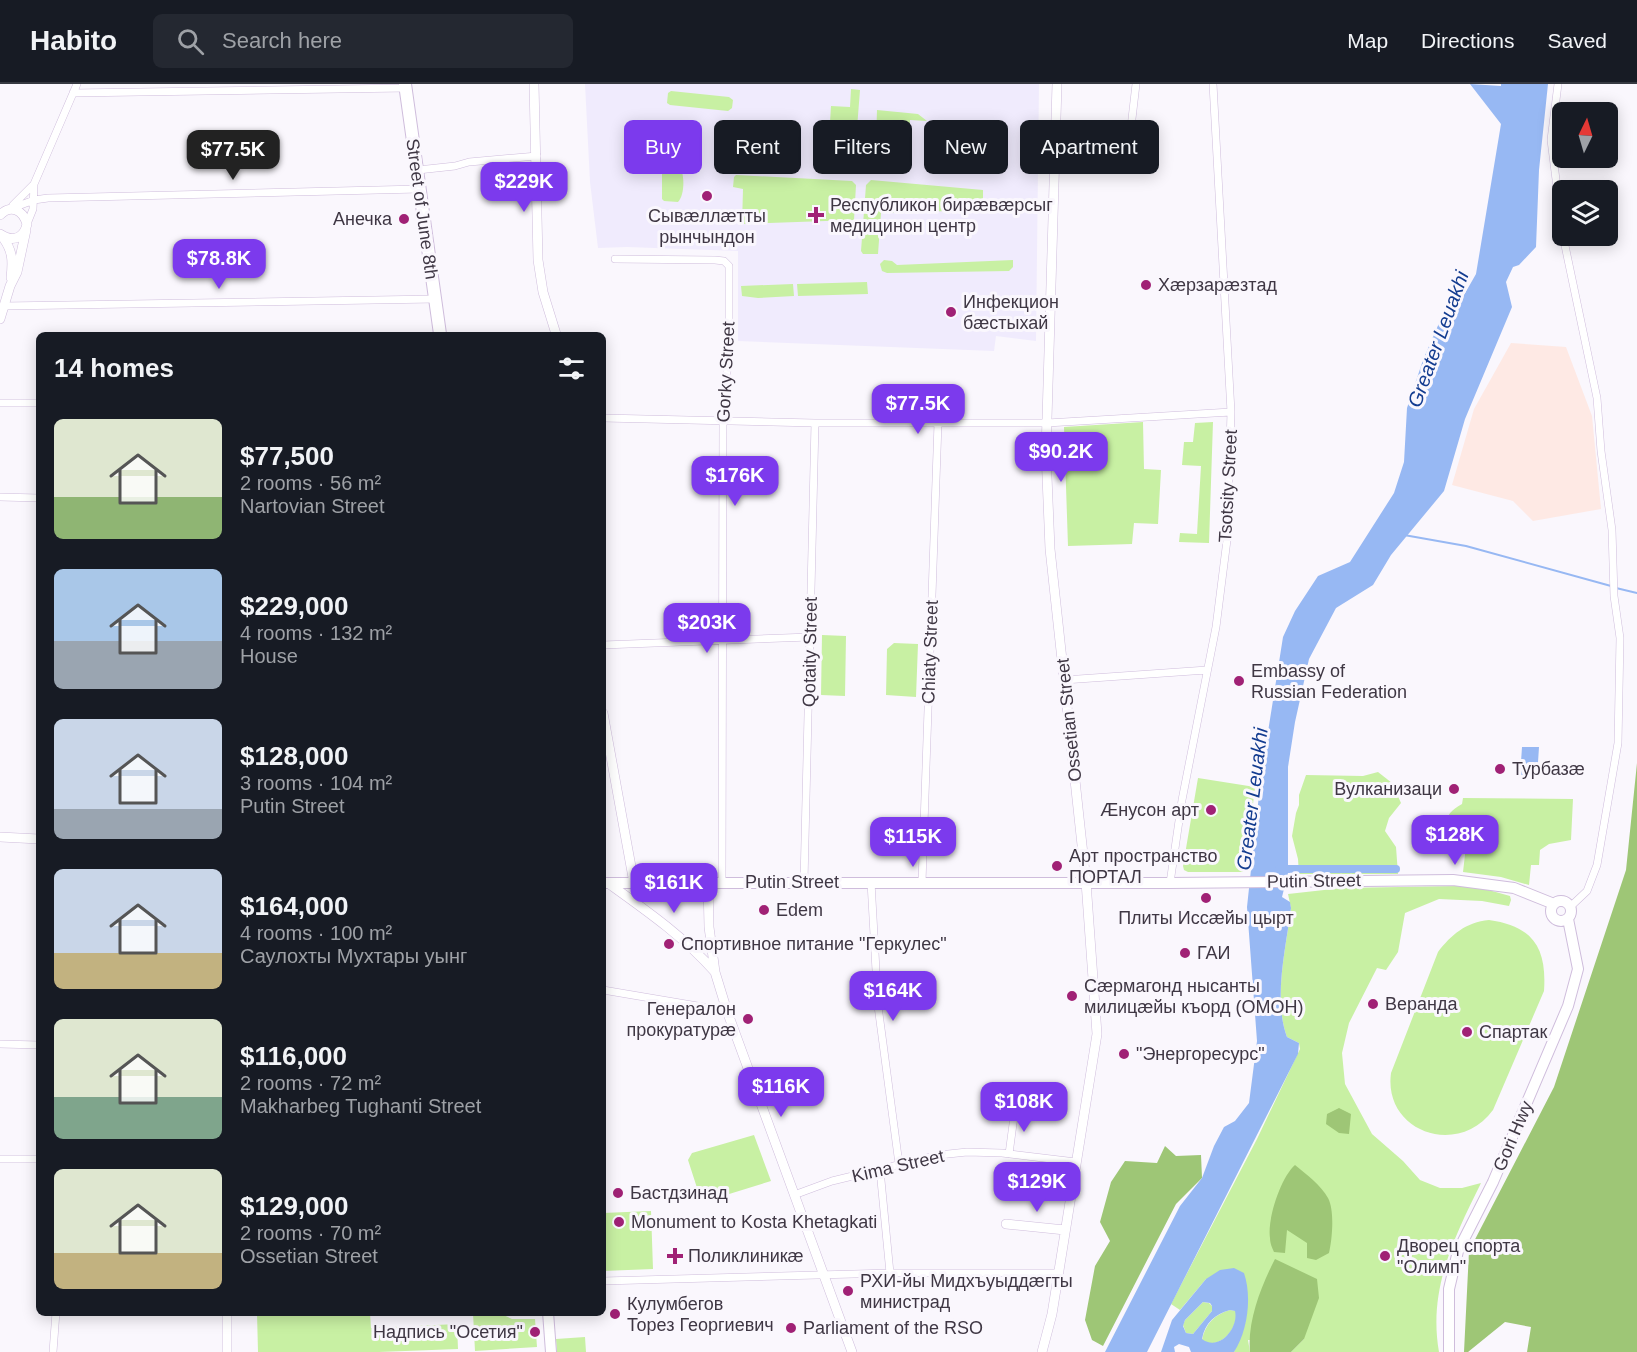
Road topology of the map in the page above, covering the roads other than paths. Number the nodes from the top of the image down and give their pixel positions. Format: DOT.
graph roads {
  1 [pos="77,84"];
  2 [pos="534,84"];
  3 [pos="1056,84"];
  4 [pos="1136,84"];
  5 [pos="1213,84"];
  6 [pos="1558,84"];
  7 [pos="406,86"];
  8 [pos="73,93"];
  9 [pos="1132,120"];
  10 [pos="537,156"];
  11 [pos="418,170"];
  12 [pos="1556,180"];
  13 [pos="34,184"];
  14 [pos="419,189"];
  15 [pos="48,198"];
  16 [pos="34,200"];
  17 [pos="4,208"];
  18 [pos="33,208"];
  19 [pos="0,215"];
  20 [pos="27,227"];
  21 [pos="0,234"];
  22 [pos="1565,246"];
  23 [pos="615,259"];
  24 [pos="10,286"];
  25 [pos="435,299"];
  26 [pos="4,306"];
  27 [pos="0,319"];
  28 [pos="440,332"];
  29 [pos="555,332"];
  30 [pos="0,403"];
  31 [pos="36,403"];
  32 [pos="1232,412"];
  33 [pos="606,418"];
  34 [pos="723,420"];
  35 [pos="815,423"];
  36 [pos="938,423"];
  37 [pos="1047,423"];
  38 [pos="0,497"];
  39 [pos="36,498"];
  40 [pos="810,637"];
  41 [pos="722,641"];
  42 [pos="606,645"];
  43 [pos="1207,670"];
  44 [pos="1064,680"];
  45 [pos="606,729"];
  46 [pos="0,837"];
  47 [pos="36,839"];
  48 [pos="804,882"];
  49 [pos="871,882"];
  50 [pos="922,882"];
  51 [pos="1086,882"];
  52 [pos="606,883"];
  53 [pos="634,883"];
  54 [pos="708,883"];
  55 [pos="722,883"];
  56 [pos="1170,883"];
  57 [pos="606,884"];
  58 [pos="1554,904"];
  59 [pos="1570,907"];
  60 [pos="1568,919"];
  61 [pos="715,972"];
  62 [pos="606,991"];
  63 [pos="727,1011"];
  64 [pos="0,1044"];
  65 [pos="36,1045"];
  66 [pos="1015,1109"];
  67 [pos="1009,1154"];
  68 [pos="0,1159"];
  69 [pos="36,1159"];
  70 [pos="1076,1162"];
  71 [pos="899,1164"];
  72 [pos="880,1170"];
  73 [pos="794,1195"];
  74 [pos="1006,1224"];
  75 [pos="1065,1230"];
  76 [pos="890,1273"];
  77 [pos="1058,1273"];
  78 [pos="825,1275"];
  79 [pos="606,1281"];
  80 [pos="56,1316"];
  81 [pos="227,1316"];
  82 [pos="548,1316"];
  83 [pos="53,1352"];
  84 [pos="227,1352"];
  85 [pos="551,1352"];
  86 [pos="852,1352"];
  87 [pos="1042,1352"];
  88 [pos="1449,1352"];
  1 -- 8 [label="street"];
  2 -- 10 [label="street"];
  3 -- 37 [label="street, Ossetian Street"];
  4 -- 9 [label="street"];
  5 -- 32 [label="street, Tsotsity Street"];
  6 -- 12 [label="street"];
  7 -- 8 [label="street"];
  7 -- 11 [label="highway, Street of June 8th"];
  8 -- 13 [label="street"];
  10 -- 11 [label="street"];
  10 -- 29 [label="street"];
  11 -- 14 [label="highway, Street of June 8th"];
  13 -- 16 [label="street"];
  13 -- 17 [label="street"];
  14 -- 15 [label="street"];
  14 -- 25 [label="highway, Street of June 8th"];
  15 -- 16 [label="street"];
  15 -- 18 [label="street"];
  16 -- 17 [label="street"];
  16 -- 18 [label="street"];
  17 -- 19 [label="street"];
  17 -- 20 [label="street"];
  18 -- 20 [label="street"];
  20 -- 21 [label="street"];
  20 -- 24 [label="street"];
  21 -- 24 [label="street"];
  22 -- 59 [label="street"];
  23 -- 34 [label="street, Gorky Street"];
  24 -- 26 [label="street"];
  25 -- 26 [label="street"];
  25 -- 28 [label="highway, Street of June 8th"];
  26 -- 27 [label="street"];
  30 -- 31 [label="street"];
  32 -- 37 [label="street"];
  32 -- 43 [label="street, Tsotsity Street"];
  33 -- 34 [label="street"];
  34 -- 35 [label="street"];
  34 -- 41 [label="street, Gorky Street"];
  35 -- 36 [label="street"];
  35 -- 40 [label="street, Qotaity Street"];
  36 -- 37 [label="street"];
  36 -- 50 [label="street, Chiaty Street"];
  37 -- 44 [label="street, Ossetian Street"];
  38 -- 39 [label="street"];
  40 -- 41 [label="street"];
  40 -- 48 [label="street, Qotaity Street"];
  41 -- 42 [label="street"];
  41 -- 55 [label="street, Gorky Street"];
  43 -- 44 [label="street"];
  43 -- 56 [label="street, Tsotsity Street"];
  44 -- 51 [label="street, Ossetian Street"];
  45 -- 53 [label="street"];
  46 -- 47 [label="street"];
  48 -- 49 [label="main road, Putin Street"];
  48 -- 55 [label="main road, Putin Street"];
  49 -- 50 [label="main road, Putin Street"];
  49 -- 71 [label="street"];
  50 -- 51 [label="main road, Putin Street"];
  51 -- 56 [label="main road, Putin Street"];
  51 -- 70 [label="street, Ossetian Street"];
  52 -- 53 [label="main road, Putin Street"];
  53 -- 54 [label="main road, Putin Street"];
  54 -- 55 [label="main road, Putin Street"];
  54 -- 61 [label="street"];
  56 -- 58 [label="main road, Putin Street"];
  57 -- 61 [label="street"];
  58 -- 59 [label="main road"];
  58 -- 60 [label="main road"];
  59 -- 60 [label="main road"];
  60 -- 88 [label="main road, Gori Hwy"];
  61 -- 63 [label="street"];
  62 -- 63 [label="street"];
  63 -- 73 [label="street"];
  64 -- 65 [label="street"];
  66 -- 67 [label="street"];
  67 -- 70 [label="street, Kima Street"];
  67 -- 71 [label="street, Kima Street"];
  68 -- 69 [label="street"];
  70 -- 75 [label="street, Ossetian Street"];
  71 -- 72 [label="street, Kima Street"];
  72 -- 73 [label="street, Kima Street"];
  72 -- 76 [label="street"];
  73 -- 78 [label="street"];
  74 -- 75 [label="street"];
  75 -- 77 [label="street, Ossetian Street"];
  76 -- 77 [label="street"];
  76 -- 78 [label="street"];
  77 -- 87 [label="street, Ossetian Street"];
  78 -- 79 [label="street"];
  78 -- 86 [label="street"];
  80 -- 83 [label="street"];
  81 -- 84 [label="street"];
  82 -- 85 [label="main road"];
}
